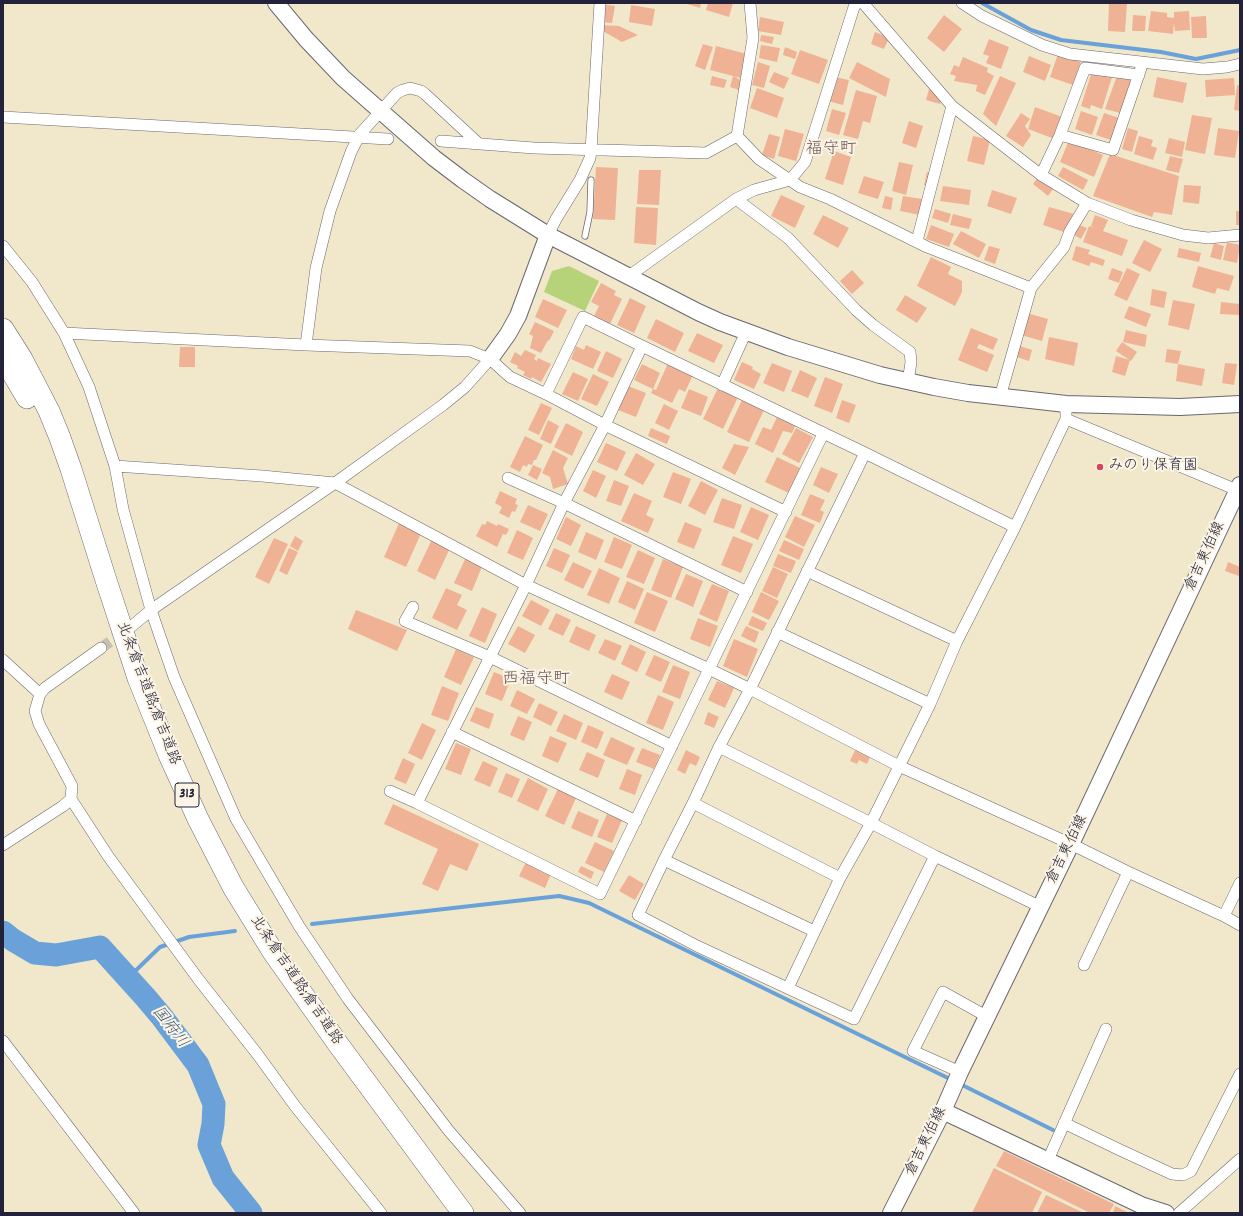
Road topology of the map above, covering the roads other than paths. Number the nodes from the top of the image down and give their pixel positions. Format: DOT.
graph roads {
  1 [pos="276,3"];
  2 [pos="600,3"];
  3 [pos="750,3"];
  4 [pos="857,3"];
  5 [pos="863,3"];
  6 [pos="962,3"];
  7 [pos="1143,62"];
  8 [pos="1240,64"];
  9 [pos="1138,75"];
  10 [pos="952,106"];
  11 [pos="381,111"];
  12 [pos="3,117"];
  13 [pos="737,136"];
  14 [pos="1060,136"];
  15 [pos="358,138"];
  16 [pos="388,139"];
  17 [pos="441,141"];
  18 [pos="478,143"];
  19 [pos="591,150"];
  20 [pos="1041,175"];
  21 [pos="591,180"];
  22 [pos="790,180"];
  23 [pos="736,200"];
  24 [pos="1087,203"];
  25 [pos="548,235"];
  26 [pos="1240,235"];
  27 [pos="585,236"];
  28 [pos="917,241"];
  29 [pos="3,246"];
  30 [pos="628,276"];
  31 [pos="1031,288"];
  32 [pos="3,329"];
  33 [pos="746,332"];
  34 [pos="64,334"];
  35 [pos="306,345"];
  36 [pos="642,346"];
  37 [pos="3,357"];
  38 [pos="490,359"];
  39 [pos="908,382"];
  40 [pos="722,385"];
  41 [pos="546,394"];
  42 [pos="1000,397"];
  43 [pos="1240,404"];
  44 [pos="1066,412"];
  45 [pos="605,425"];
  46 [pos="823,434"];
  47 [pos="865,453"];
  48 [pos="115,466"];
  49 [pos="508,478"];
  50 [pos="335,483"];
  51 [pos="1239,488"];
  52 [pos="564,503"];
  53 [pos="786,512"];
  54 [pos="1015,527"];
  55 [pos="807,571"];
  56 [pos="526,585"];
  57 [pos="747,592"];
  58 [pos="413,607"];
  59 [pos="151,610"];
  60 [pos="132,626"];
  61 [pos="777,632"];
  62 [pos="957,641"];
  63 [pos="101,648"];
  64 [pos="490,657"];
  65 [pos="3,660"];
  66 [pos="708,669"];
  67 [pos="750,689"];
  68 [pos="40,694"];
  69 [pos="930,704"];
  70 [pos="452,732"];
  71 [pos="672,746"];
  72 [pos="719,747"];
  73 [pos="899,766"];
  74 [pos="390,791"];
  75 [pos="67,802"];
  76 [pos="417,803"];
  77 [pos="692,803"];
  78 [pos="636,821"];
  79 [pos="871,823"];
  80 [pos="1071,844"];
  81 [pos="3,845"];
  82 [pos="935,856"];
  83 [pos="664,860"];
  84 [pos="1128,872"];
  85 [pos="840,878"];
  86 [pos="1240,883"];
  87 [pos="1040,907"];
  88 [pos="1224,916"];
  89 [pos="1240,925"];
  90 [pos="814,931"];
  91 [pos="1084,964"];
  92 [pos="788,988"];
  93 [pos="986,1016"];
  94 [pos="1106,1029"];
  95 [pos="3,1041"];
  96 [pos="960,1072"];
  97 [pos="1240,1074"];
  98 [pos="943,1111"];
  99 [pos="1064,1123"];
  100 [pos="1240,1159"];
  101 [pos="1048,1160"];
  102 [pos="134,1213"];
  103 [pos="381,1213"];
  104 [pos="446,1213"];
  105 [pos="463,1213"];
  106 [pos="520,1213"];
  107 [pos="891,1213"];
  108 [pos="1166,1213"];
  109 [pos="1179,1213"];
  1 -- 11 [label="street"];
  2 -- 19 [label="street"];
  3 -- 13 [label="street"];
  4 -- 22 [label="street"];
  5 -- 10 [label="street"];
  6 -- 7 [label="street"];
  7 -- 8 [label="street"];
  7 -- 9 [label="street"];
  9 -- 14 [label="street"];
  9 -- 14 [label="street"];
  10 -- 20 [label="street"];
  10 -- 28 [label="street"];
  11 -- 15 [label="street"];
  11 -- 18 [label="street"];
  11 -- 25 [label="street"];
  12 -- 15 [label="street"];
  13 -- 19 [label="street"];
  13 -- 22 [label="street"];
  14 -- 20 [label="street"];
  15 -- 16 [label="street"];
  15 -- 35 [label="street"];
  17 -- 18 [label="street"];
  18 -- 19 [label="street"];
  19 -- 25 [label="street"];
  20 -- 24 [label="street"];
  21 -- 27 [label="lane"];
  22 -- 23 [label="street"];
  22 -- 28 [label="street"];
  23 -- 30 [label="street"];
  23 -- 39 [label="street"];
  24 -- 26 [label="street"];
  24 -- 31 [label="street"];
  25 -- 30 [label="street"];
  25 -- 38 [label="street"];
  28 -- 31 [label="street"];
  29 -- 34 [label="street"];
  30 -- 33 [label="street"];
  31 -- 42 [label="street"];
  32 -- 105 [label="highway, 北条倉吉道路;倉吉道路 / 313"];
  33 -- 39 [label="street"];
  33 -- 40 [label="street"];
  34 -- 35 [label="street"];
  34 -- 48 [label="street"];
  35 -- 38 [label="street"];
  36 -- 40 [label="street"];
  36 -- 41 [label="street"];
  36 -- 45 [label="street"];
  37 -- 104 [label="highway, 北条倉吉道路;倉吉道路 / 313"];
  38 -- 41 [label="street"];
  38 -- 50 [label="street"];
  39 -- 42 [label="street"];
  40 -- 46 [label="street"];
  41 -- 45 [label="street"];
  42 -- 44 [label="street"];
  43 -- 44 [label="street"];
  44 -- 51 [label="street"];
  44 -- 54 [label="street"];
  45 -- 52 [label="street"];
  45 -- 53 [label="street"];
  46 -- 47 [label="street"];
  46 -- 53 [label="street"];
  47 -- 54 [label="street"];
  47 -- 55 [label="street"];
  48 -- 50 [label="street"];
  48 -- 59 [label="street"];
  49 -- 52 [label="street"];
  50 -- 56 [label="street"];
  50 -- 59 [label="street"];
  51 -- 80 [label="street, 倉吉東伯線"];
  52 -- 56 [label="street"];
  52 -- 57 [label="street"];
  53 -- 57 [label="street"];
  54 -- 62 [label="street"];
  55 -- 61 [label="street"];
  55 -- 62 [label="street"];
  56 -- 64 [label="street"];
  56 -- 66 [label="street"];
  57 -- 66 [label="street"];
  58 -- 64 [label="street"];
  59 -- 60 [label="street"];
  59 -- 106 [label="street"];
  61 -- 67 [label="street"];
  61 -- 69 [label="street"];
  62 -- 69 [label="street"];
  63 -- 68 [label="street"];
  64 -- 70 [label="street"];
  64 -- 71 [label="street"];
  65 -- 68 [label="street"];
  66 -- 67 [label="street"];
  66 -- 71 [label="street"];
  67 -- 72 [label="street"];
  67 -- 73 [label="street"];
  68 -- 75 [label="street"];
  69 -- 73 [label="street"];
  70 -- 76 [label="street"];
  70 -- 78 [label="street"];
  71 -- 78 [label="street"];
  72 -- 77 [label="street"];
  72 -- 79 [label="street"];
  73 -- 79 [label="street"];
  73 -- 80 [label="street"];
  74 -- 76 [label="street"];
  75 -- 81 [label="street"];
  75 -- 103 [label="street"];
  76 -- 78 [label="street"];
  77 -- 83 [label="street"];
  77 -- 85 [label="street"];
  79 -- 82 [label="street"];
  79 -- 85 [label="street"];
  80 -- 84 [label="street"];
  80 -- 87 [label="street, 倉吉東伯線"];
  82 -- 87 [label="street"];
  82 -- 92 [label="street"];
  83 -- 90 [label="street"];
  83 -- 92 [label="street"];
  84 -- 88 [label="street"];
  84 -- 91 [label="street"];
  85 -- 90 [label="street"];
  86 -- 88 [label="street"];
  87 -- 93 [label="street, 倉吉東伯線"];
  88 -- 89 [label="street"];
  90 -- 92 [label="street"];
  93 -- 96 [label="street, 倉吉東伯線"];
  93 -- 96 [label="street"];
  94 -- 99 [label="street"];
  95 -- 102 [label="street"];
  96 -- 98 [label="street, 倉吉東伯線"];
  97 -- 99 [label="street"];
  98 -- 101 [label="street"];
  98 -- 107 [label="street, 倉吉東伯線"];
  99 -- 101 [label="street"];
  100 -- 109 [label="street"];
  101 -- 108 [label="street"];
}
